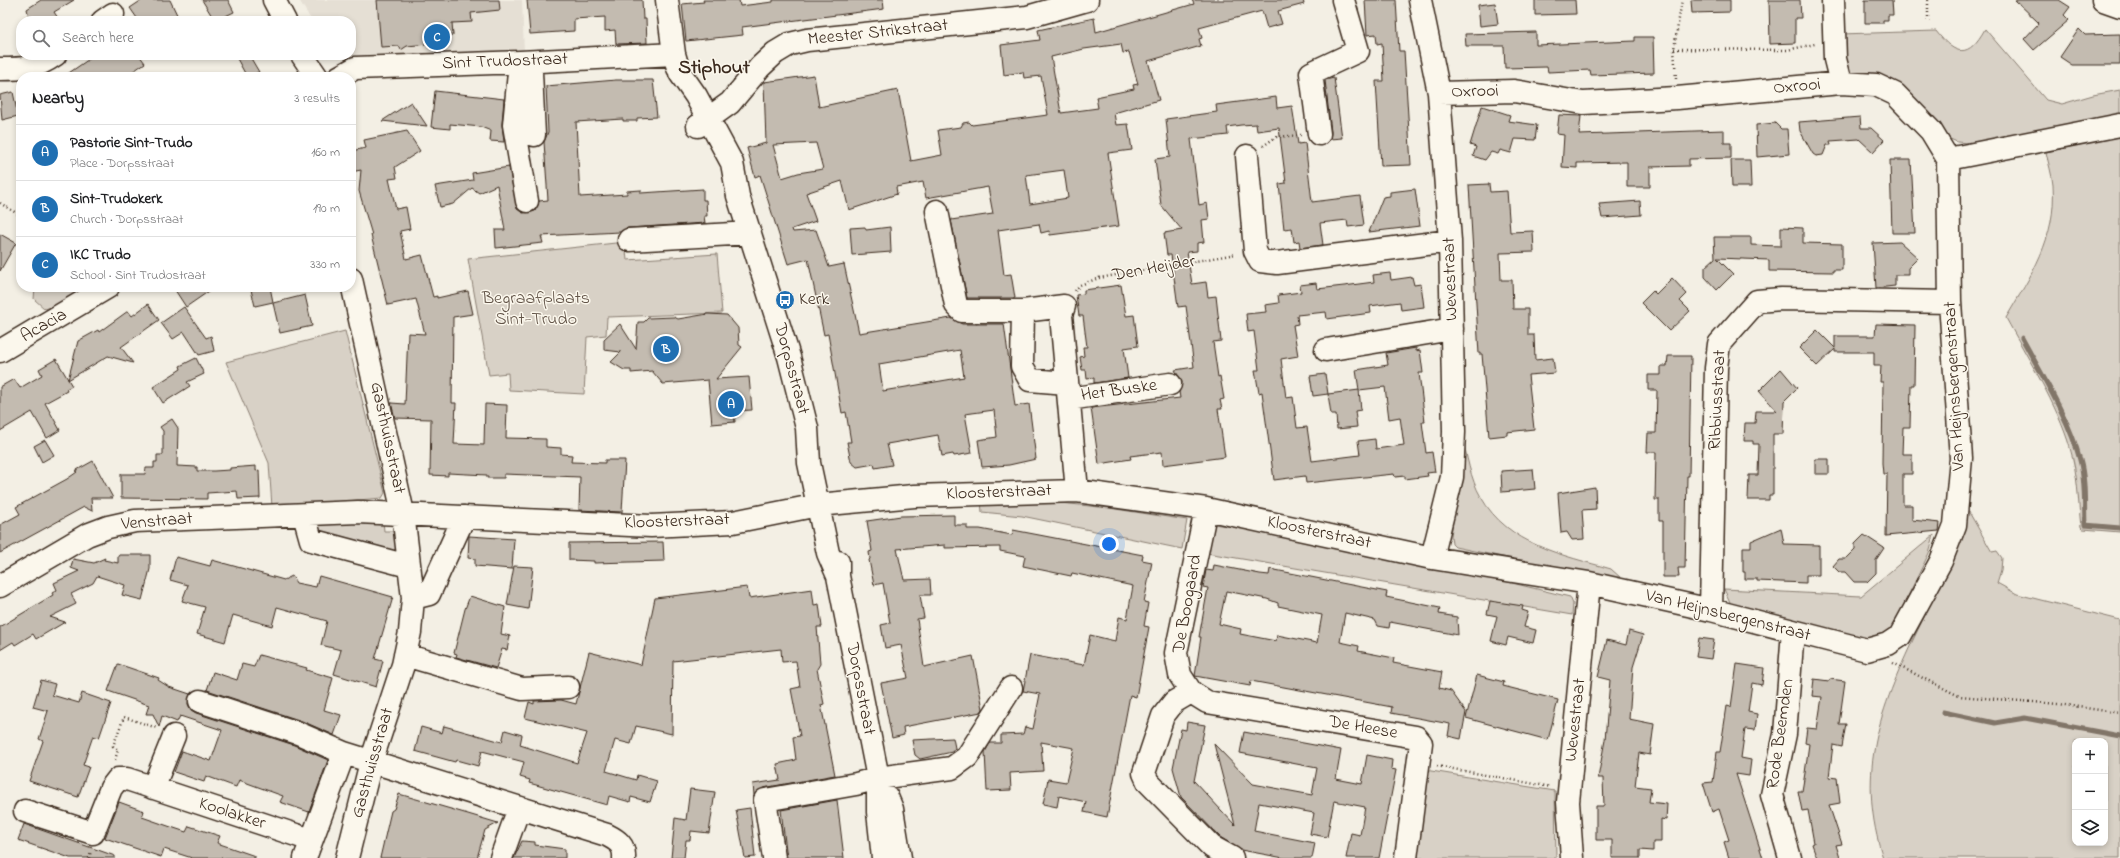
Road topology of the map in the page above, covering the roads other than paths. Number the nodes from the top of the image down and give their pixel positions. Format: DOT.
graph roads {
  1 [pos="274,0"];
  2 [pos="667,0"];
  3 [pos="1087,0"];
  4 [pos="1343,0"];
  5 [pos="1420,0"];
  6 [pos="1833,0"];
  7 [pos="2103,0"];
  8 [pos="2120,6"];
  9 [pos="282,16"];
  10 [pos="47,60"];
  11 [pos="305,60"];
  12 [pos="525,62"];
  13 [pos="677,63"];
  14 [pos="0,69"];
  15 [pos="314,72"];
  16 [pos="347,72"];
  17 [pos="1841,83"];
  18 [pos="1439,93"];
  19 [pos="703,122"];
  20 [pos="2120,126"];
  21 [pos="1319,134"];
  22 [pos="534,135"];
  23 [pos="1247,156"];
  24 [pos="1948,159"];
  25 [pos="527,201"];
  26 [pos="937,211"];
  27 [pos="750,233"];
  28 [pos="629,240"];
  29 [pos="1450,241"];
  30 [pos="100,292"];
  31 [pos="354,292"];
  32 [pos="1950,302"];
  33 [pos="1023,311"];
  34 [pos="1452,329"];
  35 [pos="1326,350"];
  36 [pos="0,351"];
  37 [pos="1170,384"];
  38 [pos="1068,391"];
  39 [pos="1077,491"];
  40 [pos="824,504"];
  41 [pos="1206,509"];
  42 [pos="403,513"];
  43 [pos="304,515"];
  44 [pos="464,517"];
  45 [pos="1432,558"];
  46 [pos="408,566"];
  47 [pos="1589,583"];
  48 [pos="0,586"];
  49 [pos="413,598"];
  50 [pos="1712,610"];
  51 [pos="1793,631"];
  52 [pos="405,655"];
  53 [pos="568,687"];
  54 [pos="1010,688"];
  55 [pos="1191,692"];
  56 [pos="200,701"];
  57 [pos="174,736"];
  58 [pos="344,753"];
  59 [pos="371,762"];
  60 [pos="878,778"];
  61 [pos="154,788"];
  62 [pos="519,808"];
  63 [pos="25,811"];
  64 [pos="308,849"];
  65 [pos="347,858"];
  66 [pos="501,858"];
  67 [pos="624,858"];
  68 [pos="774,858"];
  69 [pos="883,858"];
  70 [pos="900,858"];
  71 [pos="1232,858"];
  72 [pos="1406,858"];
  73 [pos="1572,858"];
  74 [pos="1790,858"];
  1 -- 9 [label="street"];
  2 -- 13 [label="street, Dorpsstraat"];
  3 -- 19 [label="street, Meester Strikstraat"];
  4 -- 21 [label="street"];
  5 -- 18 [label="street, Wevestraat"];
  6 -- 17 [label="street"];
  7 -- 8 [label="street"];
  10 -- 14 [label="street"];
  11 -- 15 [label="street"];
  12 -- 13 [label="street, Sint Trudostraat"];
  12 -- 16 [label="street, Sint Trudostraat"];
  12 -- 22 [label="street"];
  12 -- 25 [label="street"];
  13 -- 19 [label="street, Dorpsstraat"];
  17 -- 18 [label="street, Oxrooi"];
  17 -- 24 [label="street, Oxrooi"];
  18 -- 29 [label="street, Wevestraat"];
  19 -- 27 [label="street, Dorpsstraat"];
  20 -- 24 [label="street"];
  23 -- 29 [label="street"];
  24 -- 32 [label="street, Van Heijnsbergenstraat"];
  26 -- 33 [label="street"];
  27 -- 28 [label="street"];
  27 -- 40 [label="street, Dorpsstraat"];
  29 -- 34 [label="street, Wevestraat"];
  30 -- 36 [label="street, Acacia"];
  31 -- 42 [label="street, Gasthuisstraat"];
  32 -- 50 [label="street, Ribbiusstraat"];
  32 -- 51 [label="street, Van Heijnsbergenstraat"];
  33 -- 38 [label="street, Het Buske"];
  33 -- 38 [label="street, Het Buske"];
  34 -- 35 [label="street"];
  34 -- 45 [label="street, Wevestraat"];
  37 -- 38 [label="street, Het Buske"];
  38 -- 39 [label="street, Het Buske"];
  39 -- 40 [label="street, Kloosterstraat"];
  39 -- 41 [label="street, Kloosterstraat"];
  40 -- 44 [label="street, Kloosterstraat"];
  40 -- 60 [label="street, Dorpsstraat"];
  41 -- 45 [label="street, Kloosterstraat"];
  41 -- 55 [label="street, De Boogaard"];
  42 -- 43 [label="street, Venstraat"];
  42 -- 44 [label="street, Kloosterstraat"];
  42 -- 46 [label="street, Gasthuisstraat"];
  43 -- 46 [label="street"];
  43 -- 48 [label="street, Venstraat"];
  44 -- 49 [label="street"];
  45 -- 47 [label="street, Kloosterstraat"];
  46 -- 49 [label="street, Gasthuisstraat"];
  47 -- 50 [label="street, Van Heijnsbergenstraat"];
  47 -- 73 [label="street, Wevestraat"];
  49 -- 52 [label="street, Gasthuisstraat"];
  50 -- 51 [label="street, Van Heijnsbergenstraat"];
  51 -- 74 [label="street, Rode Beemden"];
  52 -- 53 [label="street"];
  52 -- 59 [label="street, Gasthuisstraat"];
  54 -- 60 [label="street"];
  55 -- 71 [label="street"];
  55 -- 72 [label="street, De Heese"];
  56 -- 58 [label="street"];
  57 -- 61 [label="street"];
  58 -- 59 [label="street"];
  58 -- 64 [label="street, Koolakker"];
  59 -- 62 [label="street"];
  59 -- 65 [label="street, Gasthuisstraat"];
  60 -- 68 [label="street"];
  60 -- 69 [label="street, Dorpsstraat"];
  60 -- 70 [label="street, Dorpsstraat"];
  61 -- 63 [label="street, Koolakker"];
  61 -- 64 [label="street, Koolakker"];
  62 -- 66 [label="street"];
  62 -- 67 [label="street"];
}
